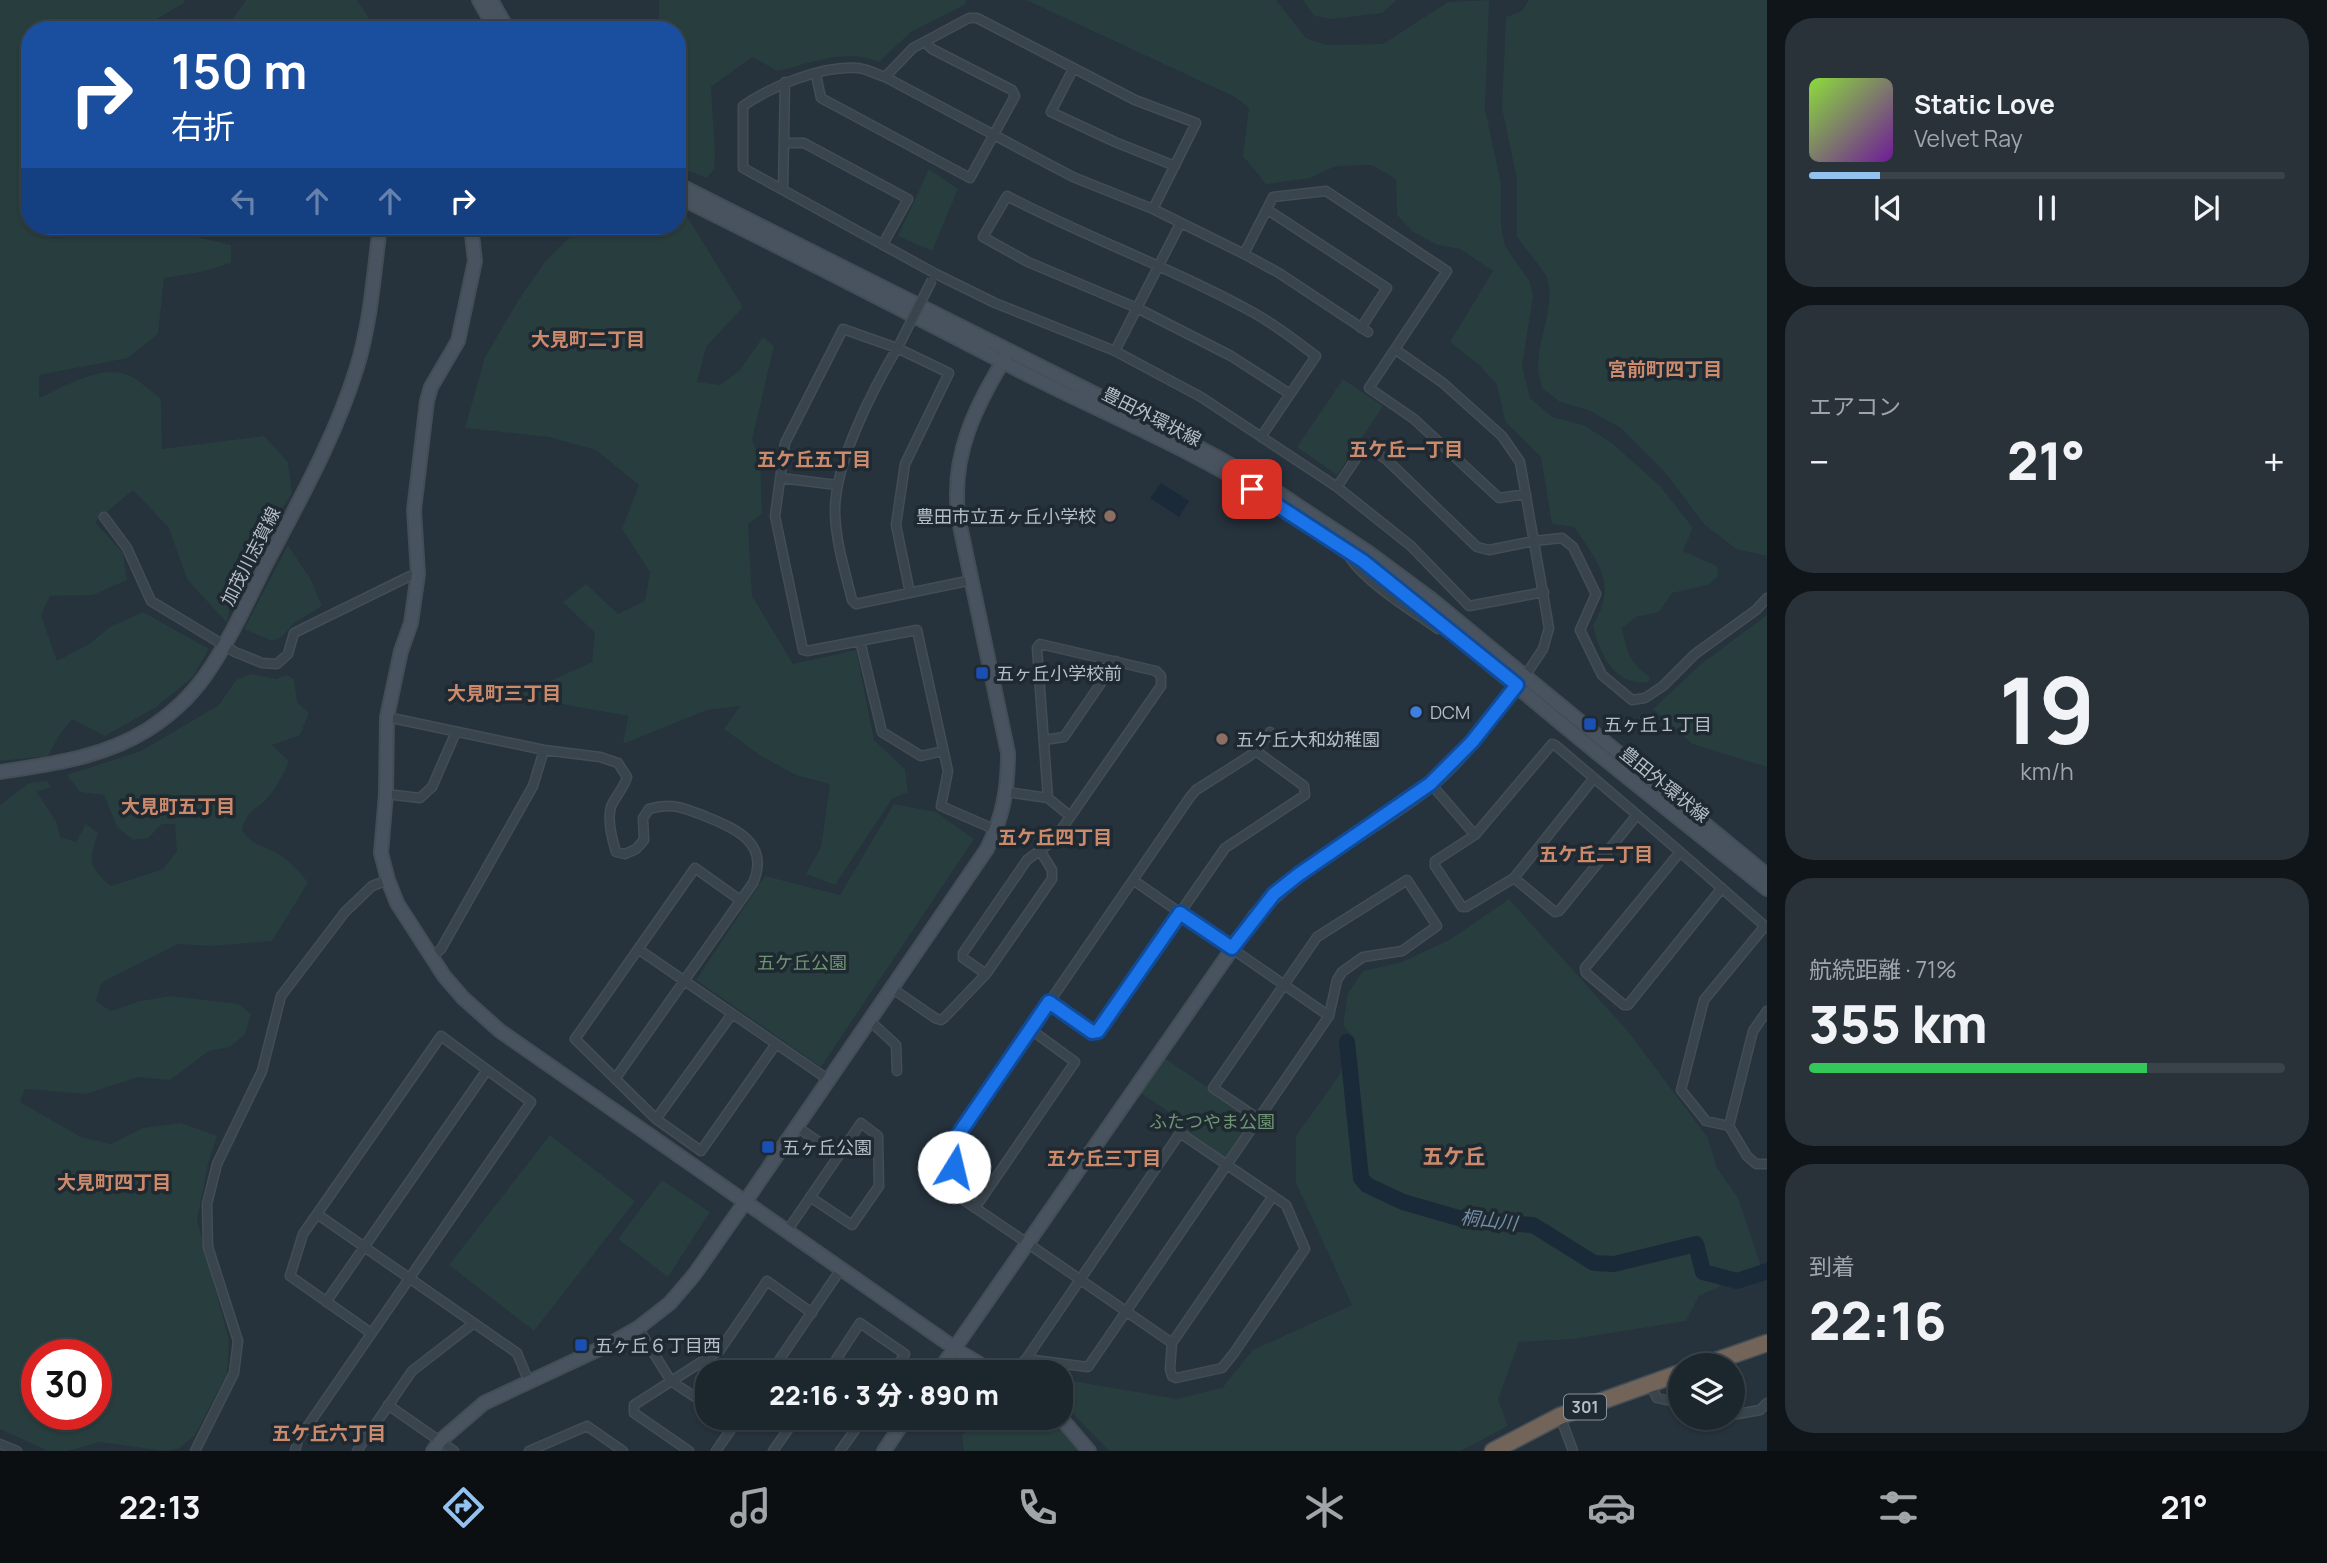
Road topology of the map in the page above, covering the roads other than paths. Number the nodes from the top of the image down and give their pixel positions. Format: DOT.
graph roads {
  1 [pos="479,0"];
  2 [pos="491,0"];
  3 [pos="491,21"];
  4 [pos="503,21"];
  5 [pos="925,42"];
  6 [pos="1073,69"];
  7 [pos="816,75"];
  8 [pos="885,77"];
  9 [pos="786,82"];
  10 [pos="993,136"];
  11 [pos="785,143"];
  12 [pos="1175,166"];
  13 [pos="686,189"];
  14 [pos="783,190"];
  15 [pos="686,200"];
  16 [pos="1153,209"];
  17 [pos="1268,210"];
  18 [pos="1180,223"];
  19 [pos="379,235"];
  20 [pos="472,235"];
  21 [pos="883,244"];
  22 [pos="1244,254"];
  23 [pos="1159,266"];
  24 [pos="934,277"];
  25 [pos="1137,308"];
  26 [pos="899,345"];
  27 [pos="1396,350"];
  28 [pos="1115,351"];
  29 [pos="1006,356"];
  30 [pos="1290,394"];
  31 [pos="1261,437"];
  32 [pos="781,478"];
  33 [pos="838,485"];
  34 [pos="1336,487"];
  35 [pos="1526,494"];
  36 [pos="104,517"];
  37 [pos="1534,541"];
  38 [pos="418,575"];
  39 [pos="972,580"];
  40 [pos="1544,592"];
  41 [pos="911,593"];
  42 [pos="1767,598"];
  43 [pos="860,641"];
  44 [pos="224,646"];
  45 [pos="1116,661"];
  46 [pos="1521,680"];
  47 [pos="387,717"];
  48 [pos="456,732"];
  49 [pos="1270,732"];
  50 [pos="1044,740"];
  51 [pos="544,750"];
  52 [pos="943,751"];
  53 [pos="1256,751"];
  54 [pos="0,772"];
  55 [pos="1594,778"];
  56 [pos="1430,784"];
  57 [pos="1007,792"];
  58 [pos="386,794"];
  59 [pos="1048,799"];
  60 [pos="1637,815"];
  61 [pos="1070,816"];
  62 [pos="996,830"];
  63 [pos="1475,835"];
  64 [pos="1039,849"];
  65 [pos="1681,852"];
  66 [pos="1767,875"];
  67 [pos="1514,878"];
  68 [pos="388,880"];
  69 [pos="1133,880"];
  70 [pos="1722,888"];
  71 [pos="1767,889"];
  72 [pos="740,900"];
  73 [pos="1180,913"];
  74 [pos="1766,927"];
  75 [pos="1232,948"];
  76 [pos="639,949"];
  77 [pos="432,957"];
  78 [pos="986,974"];
  79 [pos="683,981"];
  80 [pos="1283,984"];
  81 [pos="893,989"];
  82 [pos="1049,1002"];
  83 [pos="1767,1011"];
  84 [pos="732,1014"];
  85 [pos="1329,1016"];
  86 [pos="870,1021"];
  87 [pos="1030,1029"];
  88 [pos="776,1044"];
  89 [pos="487,1070"];
  90 [pos="897,1071"];
  91 [pos="615,1079"];
  92 [pos="829,1080"];
  93 [pos="656,1119"];
  94 [pos="1259,1119"];
  95 [pos="1729,1126"];
  96 [pos="797,1127"];
  97 [pos="838,1155"];
  98 [pos="1767,1164"];
  99 [pos="1227,1166"];
  100 [pos="1273,1196"];
  101 [pos="810,1197"];
  102 [pos="745,1202"];
  103 [pos="975,1208"];
  104 [pos="317,1214"];
  105 [pos="787,1231"];
  106 [pos="1028,1243"];
  107 [pos="363,1247"];
  108 [pos="841,1269"];
  109 [pos="409,1278"];
  110 [pos="1079,1279"];
  111 [pos="326,1302"];
  112 [pos="1126,1311"];
  113 [pos="812,1312"];
  114 [pos="474,1322"];
  115 [pos="638,1328"];
  116 [pos="371,1333"];
  117 [pos="1172,1343"];
  118 [pos="1767,1343"];
  119 [pos="955,1348"];
  120 [pos="1738,1353"];
  121 [pos="1026,1359"];
  122 [pos="779,1360"];
  123 [pos="836,1360"];
  124 [pos="901,1360"];
  125 [pos="947,1360"];
  126 [pos="974,1360"];
  127 [pos="1668,1377"];
  128 [pos="671,1381"];
  129 [pos="529,1382"];
  130 [pos="1650,1384"];
  131 [pos="695,1397"];
  132 [pos="1668,1400"];
  133 [pos="1767,1403"];
  134 [pos="388,1405"];
  135 [pos="1745,1413"];
  136 [pos="1560,1416"];
  137 [pos="731,1430"];
  138 [pos="788,1430"];
  139 [pos="855,1430"];
  140 [pos="897,1430"];
  141 [pos="1071,1430"];
  142 [pos="0,1444"];
  143 [pos="437,1446"];
  144 [pos="535,1450"];
  145 [pos="17,1451"];
  146 [pos="195,1451"];
  147 [pos="295,1451"];
  148 [pos="357,1451"];
  149 [pos="454,1451"];
  150 [pos="623,1451"];
  151 [pos="689,1451"];
  152 [pos="716,1451"];
  153 [pos="773,1451"];
  154 [pos="840,1451"];
  155 [pos="884,1451"];
  156 [pos="1089,1451"];
  157 [pos="1493,1451"];
  158 [pos="1573,1451"];
  1 -- 3 [label="street"];
  2 -- 4 [label="street"];
  5 -- 6 [label="street"];
  5 -- 8 [label="street"];
  5 -- 10 [label="street"];
  6 -- 12 [label="street"];
  6 -- 12 [label="street"];
  7 -- 8 [label="street"];
  7 -- 9 [label="street"];
  7 -- 10 [label="street"];
  8 -- 10 [label="street"];
  9 -- 11 [label="street"];
  9 -- 14 [label="street"];
  10 -- 16 [label="street"];
  11 -- 14 [label="street"];
  11 -- 21 [label="street"];
  12 -- 16 [label="street"];
  13 -- 29 [label="street, 豊田外環状線"];
  14 -- 21 [label="street"];
  15 -- 29 [label="street, 豊田外環状線"];
  16 -- 18 [label="street"];
  17 -- 22 [label="street"];
  17 -- 22 [label="street"];
  17 -- 27 [label="street"];
  18 -- 22 [label="street"];
  18 -- 23 [label="street"];
  19 -- 44 [label="street, 加茂川志賀線"];
  20 -- 38 [label="street"];
  21 -- 24 [label="street"];
  23 -- 25 [label="street"];
  23 -- 25 [label="street"];
  23 -- 30 [label="street"];
  24 -- 26 [label="street, bridge"];
  24 -- 28 [label="street"];
  25 -- 28 [label="street"];
  25 -- 30 [label="street"];
  26 -- 32 [label="street"];
  26 -- 33 [label="street"];
  26 -- 41 [label="street"];
  27 -- 35 [label="street"];
  27 -- 35 [label="street"];
  28 -- 31 [label="street"];
  29 -- 39 [label="street"];
  29 -- 46 [label="street, 豊田外環状線"];
  29 -- 46 [label="street, 豊田外環状線"];
  30 -- 31 [label="street"];
  31 -- 34 [label="street"];
  32 -- 33 [label="street"];
  32 -- 43 [label="street"];
  33 -- 41 [label="street"];
  34 -- 37 [label="street"];
  34 -- 40 [label="street"];
  35 -- 37 [label="street"];
  36 -- 44 [label="street"];
  37 -- 40 [label="street"];
  37 -- 42 [label="street"];
  38 -- 44 [label="street"];
  38 -- 47 [label="street"];
  39 -- 41 [label="street"];
  39 -- 57 [label="street"];
  40 -- 46 [label="street"];
  43 -- 52 [label="street"];
  43 -- 52 [label="street"];
  44 -- 54 [label="street, 加茂川志賀線"];
  45 -- 50 [label="street"];
  45 -- 50 [label="street"];
  45 -- 61 [label="street"];
  46 -- 56 [label="street"];
  46 -- 66 [label="street, 豊田外環状線"];
  46 -- 71 [label="street, 豊田外環状線"];
  47 -- 48 [label="street"];
  47 -- 58 [label="street"];
  48 -- 51 [label="street"];
  48 -- 58 [label="street"];
  49 -- 53 [label="street"];
  50 -- 59 [label="street"];
  51 -- 72 [label="street"];
  51 -- 77 [label="street"];
  52 -- 62 [label="street"];
  53 -- 69 [label="street"];
  53 -- 73 [label="street"];
  55 -- 60 [label="street"];
  55 -- 63 [label="street"];
  55 -- 67 [label="street"];
  56 -- 63 [label="street"];
  56 -- 75 [label="street"];
  57 -- 59 [label="street"];
  57 -- 62 [label="street"];
  58 -- 68 [label="street"];
  59 -- 61 [label="street"];
  60 -- 65 [label="street"];
  60 -- 67 [label="street"];
  61 -- 64 [label="street"];
  62 -- 81 [label="street"];
  63 -- 67 [label="street"];
  64 -- 78 [label="street"];
  64 -- 78 [label="street"];
  65 -- 70 [label="street"];
  65 -- 70 [label="street"];
  68 -- 77 [label="street"];
  68 -- 146 [label="street"];
  69 -- 73 [label="street"];
  69 -- 82 [label="street"];
  70 -- 74 [label="street"];
  72 -- 76 [label="street"];
  72 -- 79 [label="street"];
  73 -- 75 [label="street"];
  73 -- 82 [label="street"];
  74 -- 95 [label="street"];
  75 -- 80 [label="street"];
  75 -- 106 [label="street"];
  76 -- 79 [label="street"];
  76 -- 91 [label="street"];
  77 -- 102 [label="street"];
  78 -- 81 [label="street"];
  79 -- 84 [label="street"];
  79 -- 91 [label="street"];
  80 -- 85 [label="street"];
  80 -- 85 [label="street"];
  80 -- 94 [label="street"];
  81 -- 86 [label="street"];
  82 -- 87 [label="street"];
  83 -- 95 [label="street"];
  84 -- 88 [label="street"];
  84 -- 93 [label="street"];
  85 -- 94 [label="street"];
  86 -- 90 [label="street"];
  86 -- 92 [label="street"];
  87 -- 103 [label="street"];
  87 -- 103 [label="street"];
  88 -- 92 [label="street"];
  88 -- 93 [label="street"];
  89 -- 104 [label="street"];
  89 -- 107 [label="street"];
  89 -- 109 [label="street"];
  91 -- 93 [label="street"];
  92 -- 96 [label="street"];
  94 -- 99 [label="street"];
  95 -- 98 [label="street"];
  96 -- 97 [label="street"];
  96 -- 102 [label="street"];
  97 -- 101 [label="street"];
  97 -- 101 [label="street"];
  99 -- 100 [label="street"];
  99 -- 110 [label="street"];
  99 -- 112 [label="street"];
  100 -- 117 [label="street"];
  100 -- 117 [label="street"];
  101 -- 105 [label="street"];
  102 -- 105 [label="street"];
  102 -- 115 [label="street"];
  103 -- 106 [label="street"];
  104 -- 107 [label="street"];
  104 -- 111 [label="street"];
  105 -- 108 [label="street"];
  106 -- 110 [label="street"];
  106 -- 119 [label="street"];
  107 -- 109 [label="street"];
  107 -- 111 [label="street"];
  108 -- 113 [label="street"];
  108 -- 119 [label="street"];
  109 -- 114 [label="street"];
  109 -- 116 [label="street"];
  110 -- 112 [label="street"];
  110 -- 121 [label="street"];
  111 -- 116 [label="street"];
  112 -- 117 [label="street"];
  112 -- 121 [label="street"];
  113 -- 122 [label="street"];
  113 -- 128 [label="street"];
  114 -- 129 [label="street"];
  114 -- 134 [label="street"];
  115 -- 128 [label="street"];
  115 -- 129 [label="street"];
  116 -- 147 [label="street"];
  118 -- 120 [label="highway"];
  119 -- 125 [label="street"];
  119 -- 126 [label="street"];
  123 -- 124 [label="street"];
  127 -- 130 [label="highway, 301"];
  128 -- 131 [label="street"];
  128 -- 151 [label="street"];
  129 -- 143 [label="street"];
  130 -- 132 [label="street"];
  130 -- 136 [label="highway, 301"];
  133 -- 135 [label="street"];
  134 -- 143 [label="street"];
  134 -- 148 [label="street"];
  136 -- 157 [label="highway, 301"];
  136 -- 158 [label="street"];
  137 -- 152 [label="street"];
  138 -- 153 [label="street"];
  139 -- 154 [label="street"];
  140 -- 155 [label="street"];
  141 -- 156 [label="street"];
  142 -- 145 [label="street"];
  143 -- 149 [label="street"];
  144 -- 150 [label="street"];
}
